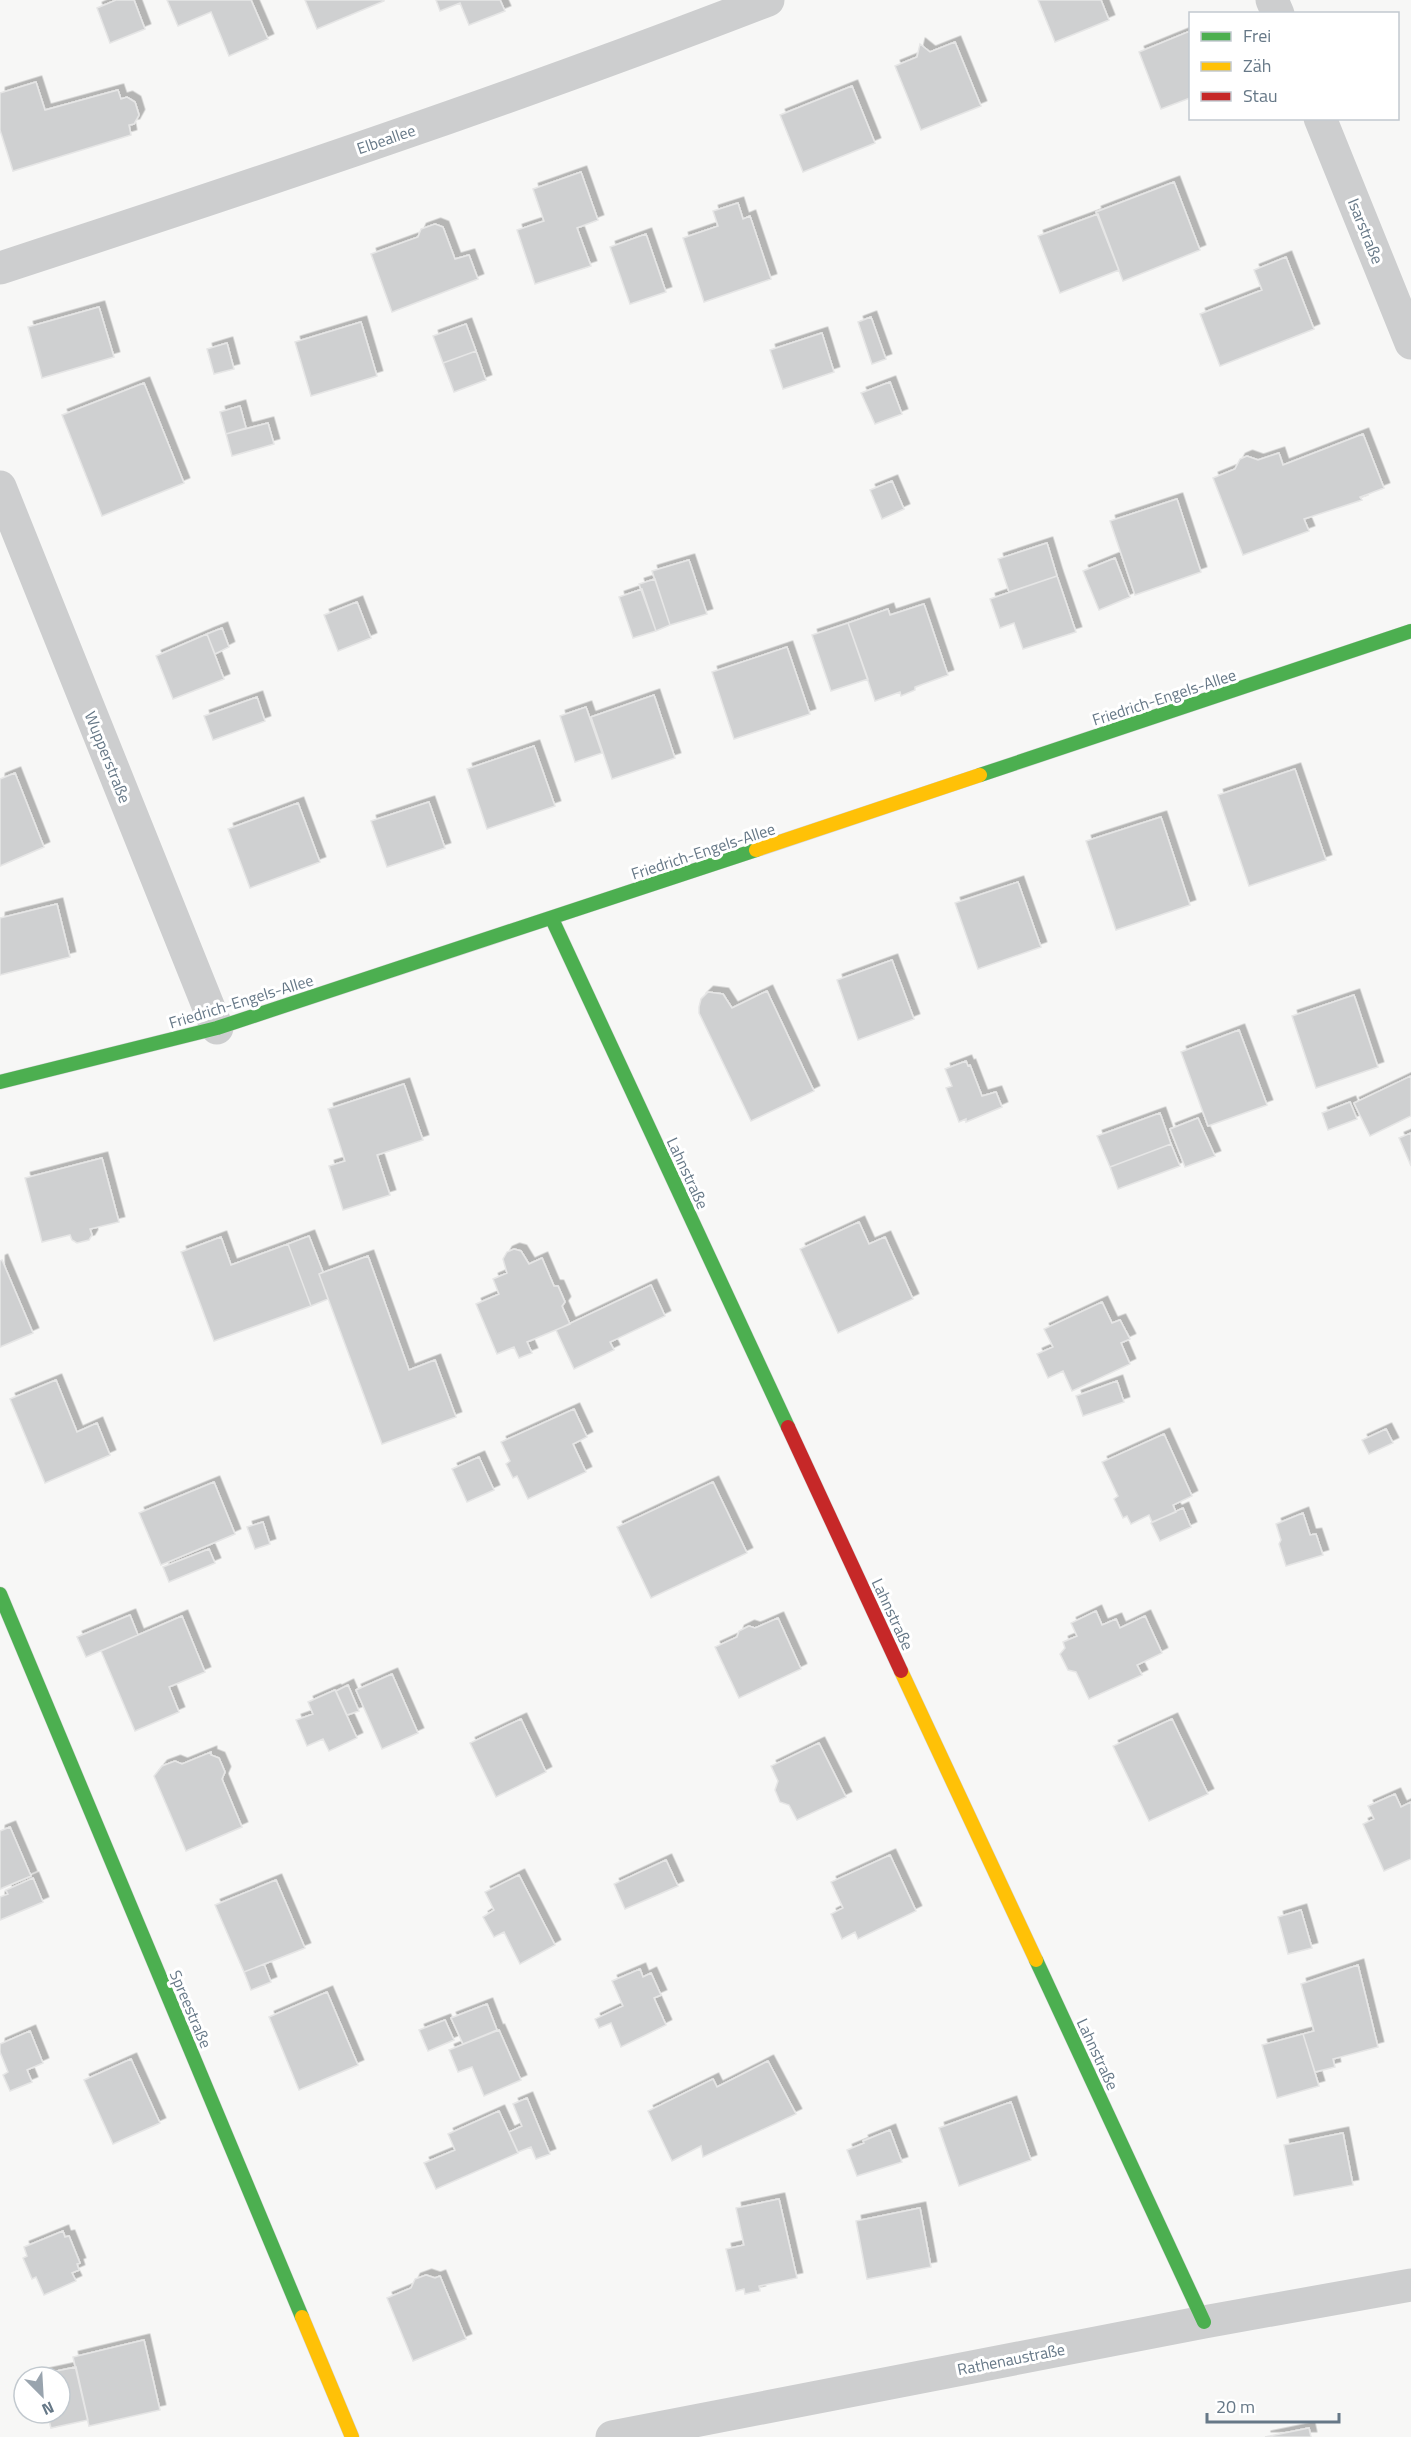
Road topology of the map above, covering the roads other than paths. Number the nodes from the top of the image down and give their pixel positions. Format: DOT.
graph roads {
  1 [pos="768,0"];
  2 [pos="1321,120"];
  3 [pos="0,268"];
  4 [pos="1411,343"];
  5 [pos="0,487"];
  6 [pos="1411,632"];
  7 [pos="552,919"];
  8 [pos="217,1028"];
  9 [pos="0,1082"];
  10 [pos="0,1594"];
  11 [pos="1411,2285"];
  12 [pos="1204,2322"];
  13 [pos="352,2437"];
  14 [pos="612,2437"];
  1 -- 3 [label="street, Elbeallee"];
  2 -- 4 [label="street, Isarstraße"];
  5 -- 8 [label="street, Wupperstraße"];
  6 -- 7 [label="street, Friedrich-Engels-Allee"];
  7 -- 8 [label="street, Friedrich-Engels-Allee"];
  7 -- 12 [label="street, Lahnstraße"];
  8 -- 9 [label="street, Friedrich-Engels-Allee"];
  10 -- 13 [label="street, Spreestraße"];
  11 -- 12 [label="street, Rathenaustraße"];
  12 -- 14 [label="street, Rathenaustraße"];
}
